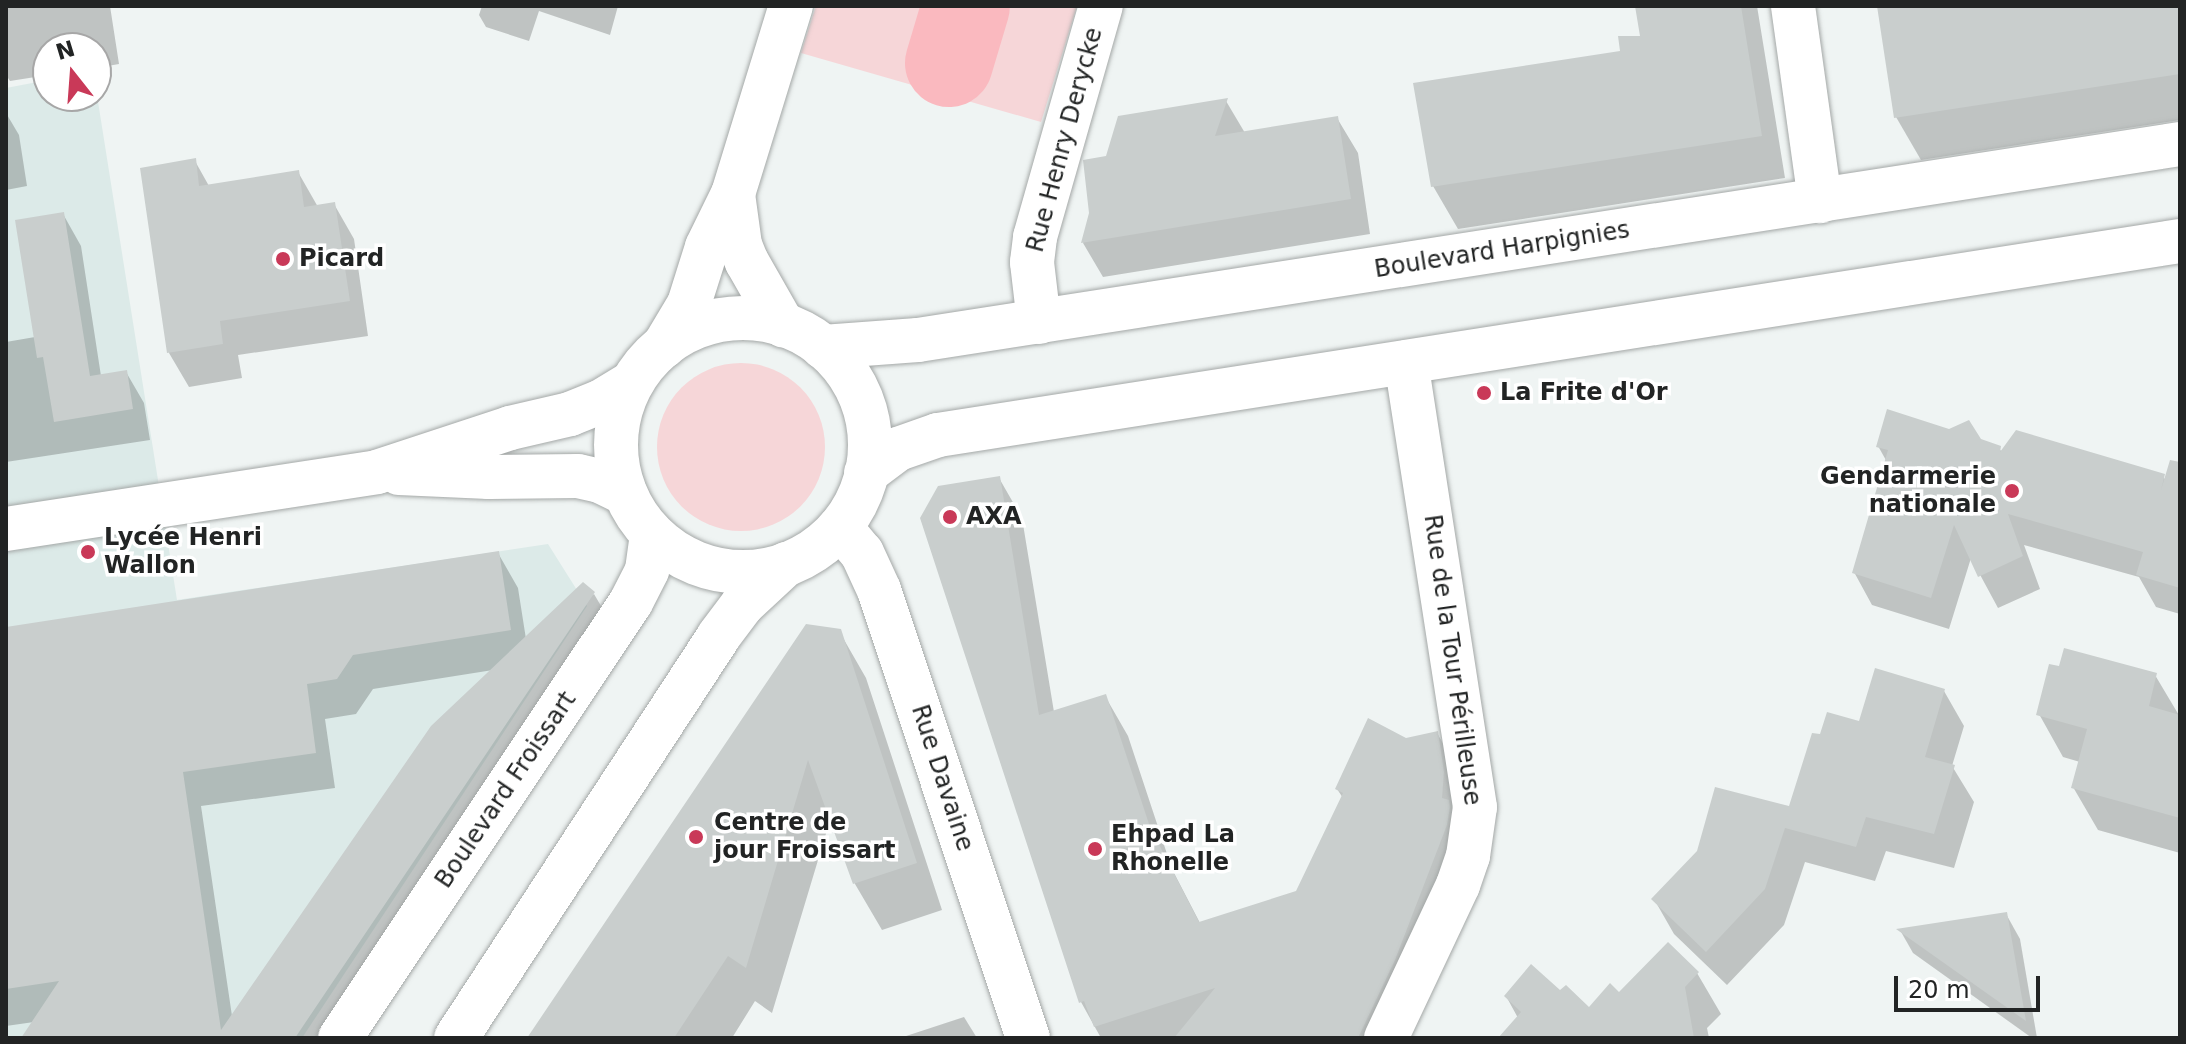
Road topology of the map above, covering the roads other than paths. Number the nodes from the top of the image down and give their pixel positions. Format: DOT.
graph roads {
  1 [pos="791,6"];
  2 [pos="1101,6"];
  3 [pos="1793,6"];
  4 [pos="2180,144"];
  5 [pos="733,194"];
  6 [pos="1820,201"];
  7 [pos="2180,241"];
  8 [pos="1039,322"];
  9 [pos="783,325"];
  10 [pos="664,346"];
  11 [pos="823,347"];
  12 [pos="1406,362"];
  13 [pos="632,383"];
  14 [pos="377,472"];
  15 [pos="866,473"];
  16 [pos="625,493"];
  17 [pos="840,527"];
  18 [pos="6,529"];
  19 [pos="652,534"];
  20 [pos="786,564"];
  21 [pos="340,1038"];
  22 [pos="456,1038"];
  23 [pos="1028,1038"];
  24 [pos="1386,1038"];
  1 -- 5 [label="main road"];
  2 -- 8 [label="main road, Rue Henry Derycke"];
  3 -- 6 [label="main road"];
  4 -- 6 [label="main road, Boulevard Harpignies"];
  5 -- 9 [label="main road"];
  5 -- 10 [label="main road"];
  6 -- 8 [label="main road, Boulevard Harpignies"];
  7 -- 12 [label="main road"];
  8 -- 11 [label="main road, Boulevard Harpignies"];
  9 -- 10 [label="main road"];
  9 -- 11 [label="main road"];
  10 -- 13 [label="main road"];
  11 -- 15 [label="main road"];
  12 -- 15 [label="main road"];
  12 -- 24 [label="main road, Rue de la Tour Périlleuse"];
  13 -- 14 [label="main road"];
  13 -- 16 [label="main road"];
  14 -- 16 [label="main road"];
  14 -- 18 [label="main road"];
  15 -- 17 [label="main road"];
  16 -- 19 [label="main road"];
  17 -- 20 [label="main road"];
  17 -- 23 [label="main road, Rue Davaine"];
  19 -- 20 [label="main road"];
  19 -- 21 [label="main road, Boulevard Froissart"];
  20 -- 22 [label="main road"];
}
